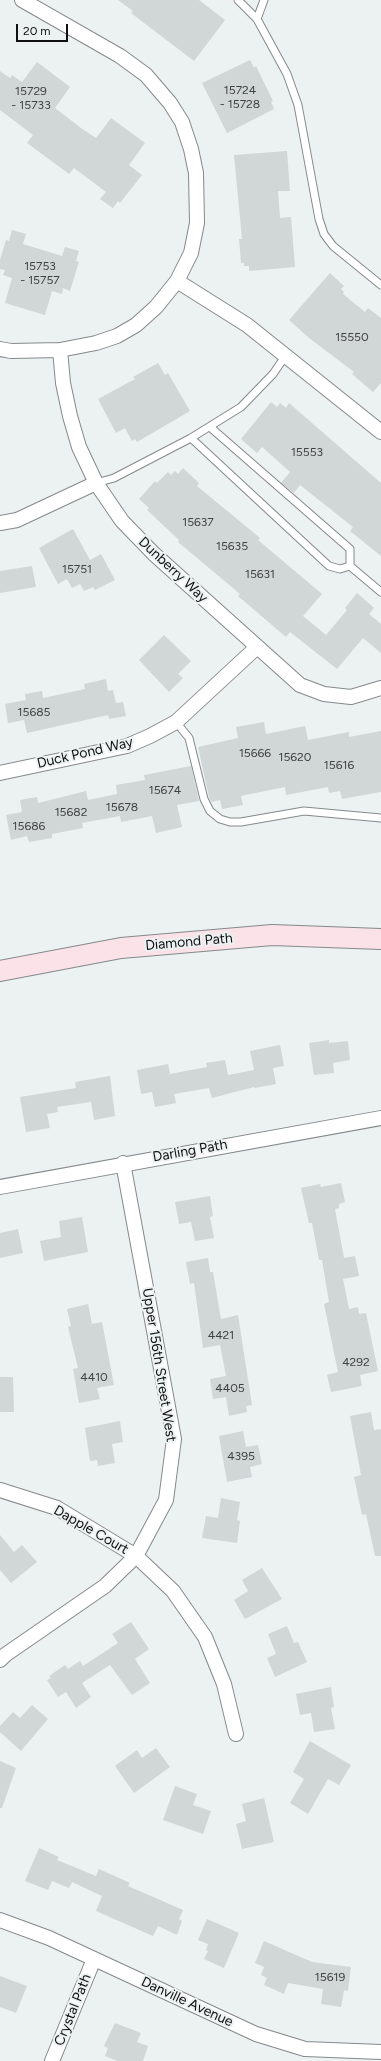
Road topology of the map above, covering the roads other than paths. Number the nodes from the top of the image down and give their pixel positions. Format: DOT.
graph roads {
  1 [pos="22,0"];
  2 [pos="238,0"];
  3 [pos="264,0"];
  4 [pos="257,18"];
  5 [pos="177,281"];
  6 [pos="381,285"];
  7 [pos="0,349"];
  8 [pos="60,350"];
  9 [pos="286,355"];
  10 [pos="210,427"];
  11 [pos="381,432"];
  12 [pos="191,438"];
  13 [pos="96,483"];
  14 [pos="0,523"];
  15 [pos="350,566"];
  16 [pos="381,592"];
  17 [pos="257,647"];
  18 [pos="381,688"];
  19 [pos="176,722"];
  20 [pos="0,773"];
  21 [pos="381,818"];
  22 [pos="381,939"];
  23 [pos="0,971"];
  24 [pos="381,1120"];
  25 [pos="124,1163"];
  26 [pos="0,1187"];
  27 [pos="0,1490"];
  28 [pos="136,1556"];
  29 [pos="0,1660"];
  30 [pos="236,1734"];
  31 [pos="0,1920"];
  32 [pos="94,1959"];
  33 [pos="381,2052"];
  34 [pos="52,2061"];
  1 -- 5 [label="street"];
  2 -- 4 [label="lane"];
  3 -- 4 [label="lane"];
  4 -- 6 [label="lane"];
  5 -- 8 [label="street"];
  5 -- 9 [label="street"];
  7 -- 8 [label="street"];
  8 -- 13 [label="street, Dunberry Way"];
  9 -- 10 [label="lane"];
  9 -- 11 [label="street"];
  10 -- 12 [label="lane"];
  10 -- 15 [label="lane"];
  12 -- 13 [label="lane"];
  12 -- 15 [label="lane"];
  13 -- 14 [label="street"];
  13 -- 17 [label="street, Dunberry Way"];
  15 -- 16 [label="lane"];
  17 -- 18 [label="street, Dunberry Way"];
  17 -- 19 [label="street, Duck Pond Way"];
  19 -- 20 [label="street, Duck Pond Way"];
  19 -- 21 [label="lane"];
  22 -- 23 [label="street, Diamond Path"];
  24 -- 25 [label="street, Darling Path"];
  25 -- 26 [label="street, Darling Path"];
  25 -- 28 [label="street, Upper 156th Street West"];
  27 -- 28 [label="street, Dapple Court"];
  28 -- 29 [label="street, Upper 156th Street West"];
  28 -- 30 [label="street, Dapple Court"];
  31 -- 32 [label="street, Danville Avenue"];
  32 -- 33 [label="street, Danville Avenue"];
  32 -- 34 [label="street, Crystal Path"];
}
